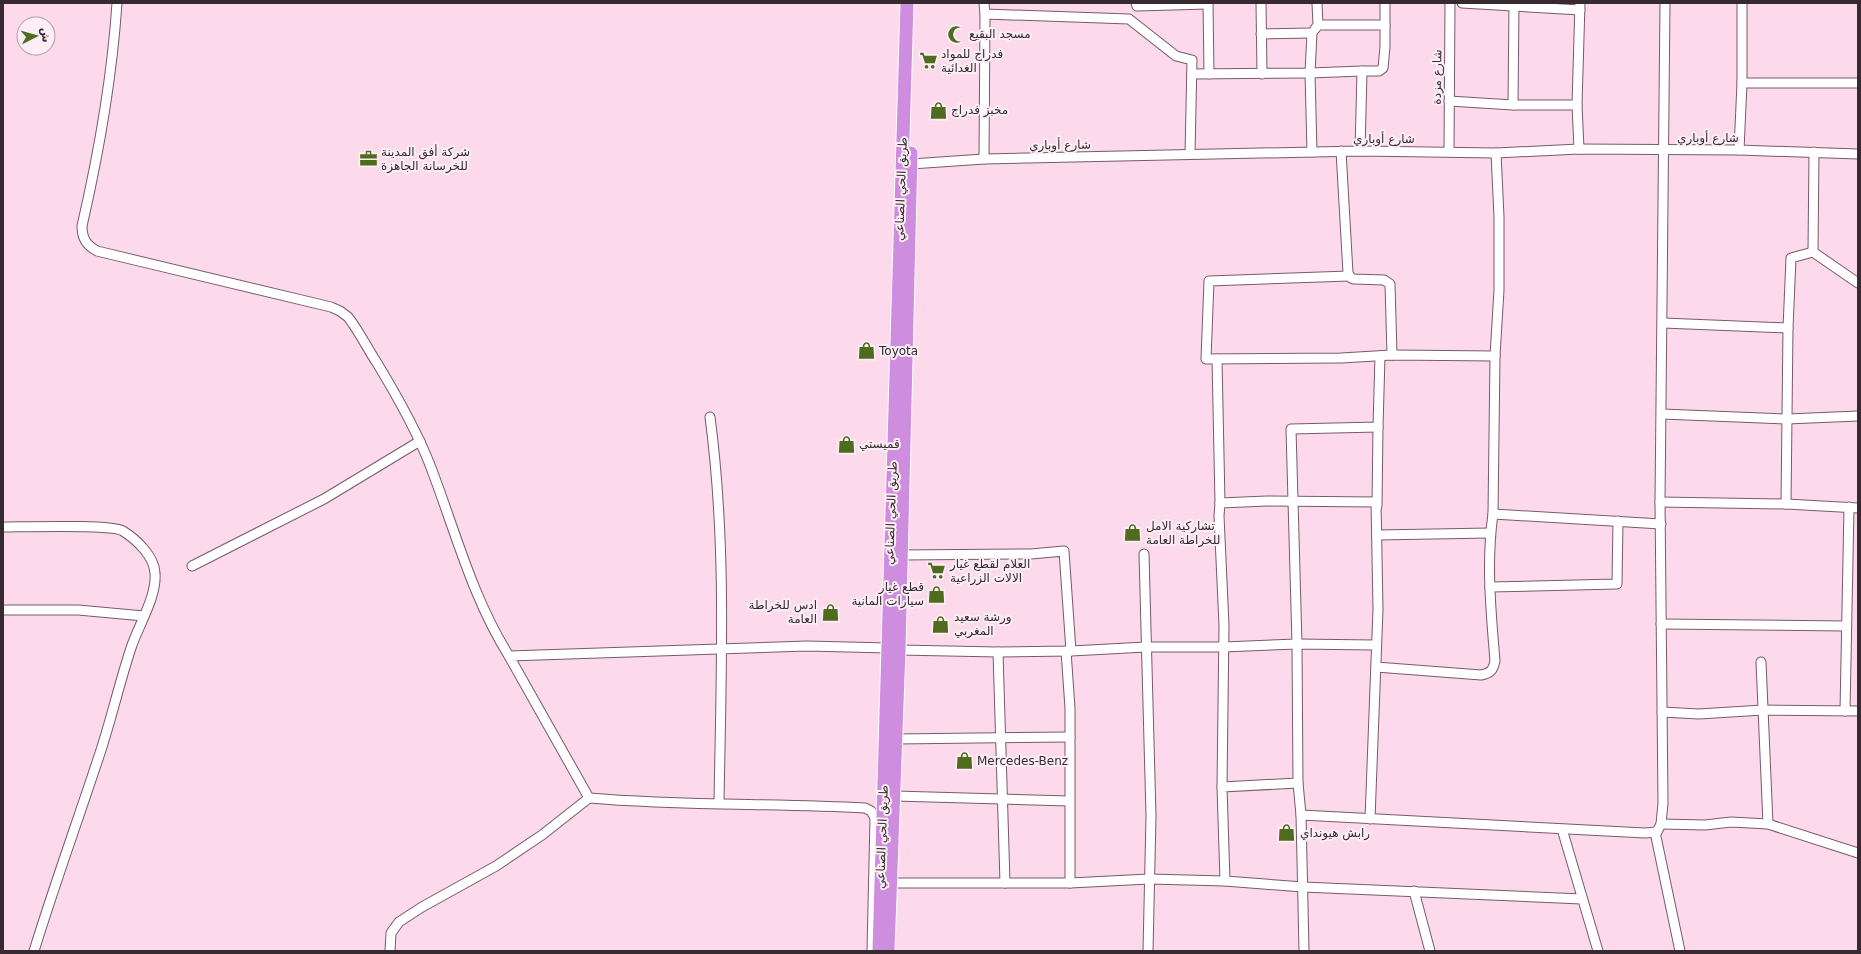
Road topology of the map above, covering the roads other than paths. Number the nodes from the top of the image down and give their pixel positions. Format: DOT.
graph roads {
  1 [pos="117,3"];
  2 [pos="907,3"];
  3 [pos="915,3"];
  4 [pos="984,3"];
  5 [pos="1261,3"];
  6 [pos="1317,3"];
  7 [pos="1384,3"];
  8 [pos="1450,3"];
  9 [pos="1462,3"];
  10 [pos="1665,3"];
  11 [pos="1742,3"];
  12 [pos="1136,4"];
  13 [pos="1208,4"];
  14 [pos="1514,4"];
  15 [pos="1580,6"];
  16 [pos="985,14"];
  17 [pos="1129,19"];
  18 [pos="1318,25"];
  19 [pos="1385,25"];
  20 [pos="1312,33"];
  21 [pos="1261,34"];
  22 [pos="1362,71"];
  23 [pos="1192,74"];
  24 [pos="1209,74"];
  25 [pos="1262,74"];
  26 [pos="1310,74"];
  27 [pos="1742,82"];
  28 [pos="1858,83"];
  29 [pos="1449,101"];
  30 [pos="1513,105"];
  31 [pos="1577,106"];
  32 [pos="1579,149"];
  33 [pos="1665,150"];
  34 [pos="1739,150"];
  35 [pos="1342,151"];
  36 [pos="1360,151"];
  37 [pos="1450,151"];
  38 [pos="1312,152"];
  39 [pos="1814,152"];
  40 [pos="1496,153"];
  41 [pos="1190,154"];
  42 [pos="1858,154"];
  43 [pos="984,159"];
  44 [pos="911,164"];
  45 [pos="1813,252"];
  46 [pos="1349,276"];
  47 [pos="1858,283"];
  48 [pos="1663,323"];
  49 [pos="1788,328"];
  50 [pos="1392,355"];
  51 [pos="1380,356"];
  52 [pos="1495,356"];
  53 [pos="1217,359"];
  54 [pos="1662,414"];
  55 [pos="1858,416"];
  56 [pos="710,417"];
  57 [pos="1787,419"];
  58 [pos="1378,427"];
  59 [pos="420,441"];
  60 [pos="1294,500"];
  61 [pos="1660,502"];
  62 [pos="1220,503"];
  63 [pos="1786,504"];
  64 [pos="1377,506"];
  65 [pos="1853,508"];
  66 [pos="1493,514"];
  67 [pos="1618,521"];
  68 [pos="1661,524"];
  69 [pos="3,526"];
  70 [pos="1490,533"];
  71 [pos="1376,535"];
  72 [pos="1144,554"];
  73 [pos="901,555"];
  74 [pos="192,566"];
  75 [pos="1490,587"];
  76 [pos="3,610"];
  77 [pos="144,616"];
  78 [pos="1661,624"];
  79 [pos="1846,626"];
  80 [pos="1297,644"];
  81 [pos="1375,645"];
  82 [pos="1146,647"];
  83 [pos="1223,647"];
  84 [pos="722,649"];
  85 [pos="893,649"];
  86 [pos="1068,651"];
  87 [pos="998,652"];
  88 [pos="509,656"];
  89 [pos="1761,662"];
  90 [pos="1376,667"];
  91 [pos="1763,710"];
  92 [pos="1846,711"];
  93 [pos="1858,711"];
  94 [pos="1662,712"];
  95 [pos="1070,737"];
  96 [pos="1001,738"];
  97 [pos="896,739"];
  98 [pos="1298,783"];
  99 [pos="1222,787"];
  100 [pos="895,796"];
  101 [pos="589,798"];
  102 [pos="1003,799"];
  103 [pos="1068,801"];
  104 [pos="718,804"];
  105 [pos="865,808"];
  106 [pos="882,809"];
  107 [pos="1301,815"];
  108 [pos="1370,819"];
  109 [pos="1662,824"];
  110 [pos="1768,824"];
  111 [pos="1562,829"];
  112 [pos="1655,832"];
  113 [pos="1858,853"];
  114 [pos="1149,879"];
  115 [pos="1225,881"];
  116 [pos="1070,882"];
  117 [pos="1005,883"];
  118 [pos="890,884"];
  119 [pos="1303,887"];
  120 [pos="1414,891"];
  121 [pos="1582,899"];
  122 [pos="34,951"];
  123 [pos="390,951"];
  124 [pos="872,951"];
  125 [pos="879,951"];
  126 [pos="888,951"];
  127 [pos="1148,951"];
  128 [pos="1304,951"];
  129 [pos="1430,951"];
  130 [pos="1598,951"];
  131 [pos="1680,951"];
  1 -- 59 [label="street"];
  2 -- 85 [label="highway, طريق الحي الصناعي"];
  3 -- 44 [label="highway"];
  4 -- 16 [label="street"];
  5 -- 21 [label="street"];
  6 -- 18 [label="street"];
  7 -- 19 [label="street"];
  8 -- 29 [label="street, شارع مزدة"];
  9 -- 14 [label="street"];
  10 -- 33 [label="street"];
  11 -- 27 [label="street"];
  12 -- 13 [label="street"];
  12 -- 17 [label="street"];
  13 -- 24 [label="street"];
  14 -- 15 [label="street"];
  14 -- 30 [label="street"];
  15 -- 31 [label="street"];
  16 -- 17 [label="street"];
  16 -- 43 [label="street"];
  17 -- 23 [label="street"];
  18 -- 19 [label="street"];
  18 -- 20 [label="street"];
  19 -- 22 [label="street"];
  20 -- 21 [label="street"];
  20 -- 26 [label="street"];
  21 -- 25 [label="street"];
  22 -- 26 [label="street"];
  22 -- 36 [label="street"];
  23 -- 24 [label="street"];
  23 -- 41 [label="street"];
  24 -- 25 [label="street"];
  25 -- 26 [label="street"];
  26 -- 38 [label="street"];
  27 -- 28 [label="street"];
  27 -- 34 [label="street"];
  29 -- 30 [label="street"];
  29 -- 37 [label="street, شارع مزدة"];
  30 -- 31 [label="street"];
  31 -- 32 [label="street"];
  32 -- 33 [label="street, شارع أوباري"];
  32 -- 40 [label="street, شارع أوباري"];
  33 -- 34 [label="street, شارع أوباري"];
  33 -- 48 [label="street"];
  34 -- 39 [label="street, شارع أوباري"];
  35 -- 36 [label="street, شارع أوباري"];
  35 -- 38 [label="street, شارع أوباري"];
  35 -- 46 [label="street"];
  36 -- 37 [label="street, شارع أوباري"];
  37 -- 40 [label="street, شارع أوباري"];
  38 -- 41 [label="street, شارع أوباري"];
  39 -- 42 [label="street, شارع أوباري"];
  39 -- 45 [label="street"];
  40 -- 52 [label="street"];
  41 -- 43 [label="street, شارع أوباري"];
  43 -- 44 [label="street, شارع أوباري"];
  44 -- 73 [label="highway"];
  45 -- 47 [label="street"];
  45 -- 49 [label="street"];
  46 -- 50 [label="street"];
  46 -- 53 [label="street"];
  48 -- 49 [label="street"];
  48 -- 54 [label="street"];
  49 -- 57 [label="street"];
  50 -- 51 [label="street"];
  50 -- 52 [label="street"];
  51 -- 53 [label="street"];
  51 -- 58 [label="street"];
  52 -- 66 [label="street"];
  53 -- 62 [label="street"];
  54 -- 57 [label="street"];
  54 -- 61 [label="street"];
  55 -- 57 [label="street"];
  56 -- 84 [label="street"];
  57 -- 63 [label="street"];
  58 -- 60 [label="street"];
  58 -- 64 [label="street"];
  59 -- 74 [label="street"];
  59 -- 88 [label="street"];
  60 -- 62 [label="street"];
  60 -- 64 [label="street"];
  60 -- 80 [label="street"];
  61 -- 63 [label="street"];
  61 -- 68 [label="street"];
  62 -- 83 [label="street"];
  63 -- 65 [label="street"];
  64 -- 71 [label="street"];
  65 -- 79 [label="street"];
  66 -- 67 [label="street"];
  66 -- 70 [label="street"];
  67 -- 68 [label="street"];
  67 -- 75 [label="street"];
  68 -- 78 [label="street"];
  69 -- 77 [label="street"];
  70 -- 71 [label="street"];
  70 -- 75 [label="street"];
  71 -- 81 [label="street"];
  72 -- 82 [label="street"];
  73 -- 85 [label="highway"];
  73 -- 86 [label="street"];
  75 -- 90 [label="street"];
  76 -- 77 [label="street"];
  77 -- 122 [label="street"];
  78 -- 79 [label="street"];
  78 -- 94 [label="street"];
  79 -- 92 [label="street"];
  80 -- 81 [label="street"];
  80 -- 83 [label="street"];
  80 -- 98 [label="street"];
  81 -- 90 [label="street"];
  82 -- 83 [label="street"];
  82 -- 86 [label="street"];
  82 -- 114 [label="street"];
  83 -- 99 [label="street"];
  84 -- 85 [label="street"];
  84 -- 88 [label="street"];
  84 -- 104 [label="street"];
  85 -- 87 [label="street"];
  85 -- 97 [label="highway"];
  85 -- 106 [label="highway, طريق الحي الصناعي"];
  86 -- 87 [label="street"];
  86 -- 95 [label="street"];
  87 -- 96 [label="street"];
  88 -- 101 [label="street"];
  89 -- 91 [label="street"];
  90 -- 108 [label="street"];
  91 -- 92 [label="street"];
  91 -- 94 [label="street"];
  91 -- 110 [label="street"];
  92 -- 93 [label="street"];
  94 -- 109 [label="street"];
  95 -- 96 [label="street"];
  95 -- 103 [label="street"];
  96 -- 97 [label="street"];
  96 -- 102 [label="street"];
  97 -- 100 [label="highway"];
  98 -- 99 [label="street"];
  98 -- 107 [label="street"];
  99 -- 115 [label="street"];
  100 -- 102 [label="street"];
  100 -- 118 [label="highway"];
  101 -- 104 [label="street"];
  101 -- 123 [label="street"];
  102 -- 103 [label="street"];
  102 -- 117 [label="street"];
  103 -- 116 [label="street"];
  104 -- 105 [label="street"];
  105 -- 106 [label="street"];
  105 -- 124 [label="street"];
  106 -- 125 [label="highway, طريق الحي الصناعي"];
  107 -- 108 [label="street"];
  107 -- 119 [label="street"];
  108 -- 111 [label="street"];
  109 -- 110 [label="street"];
  109 -- 112 [label="street"];
  110 -- 113 [label="street"];
  111 -- 112 [label="street"];
  111 -- 121 [label="street"];
  112 -- 131 [label="street"];
  114 -- 115 [label="street"];
  114 -- 116 [label="street"];
  114 -- 127 [label="street"];
  115 -- 119 [label="street"];
  116 -- 117 [label="street"];
  117 -- 118 [label="street"];
  118 -- 126 [label="highway"];
  119 -- 120 [label="street"];
  119 -- 128 [label="street"];
  120 -- 121 [label="street"];
  120 -- 129 [label="street"];
  121 -- 130 [label="street"];
}
